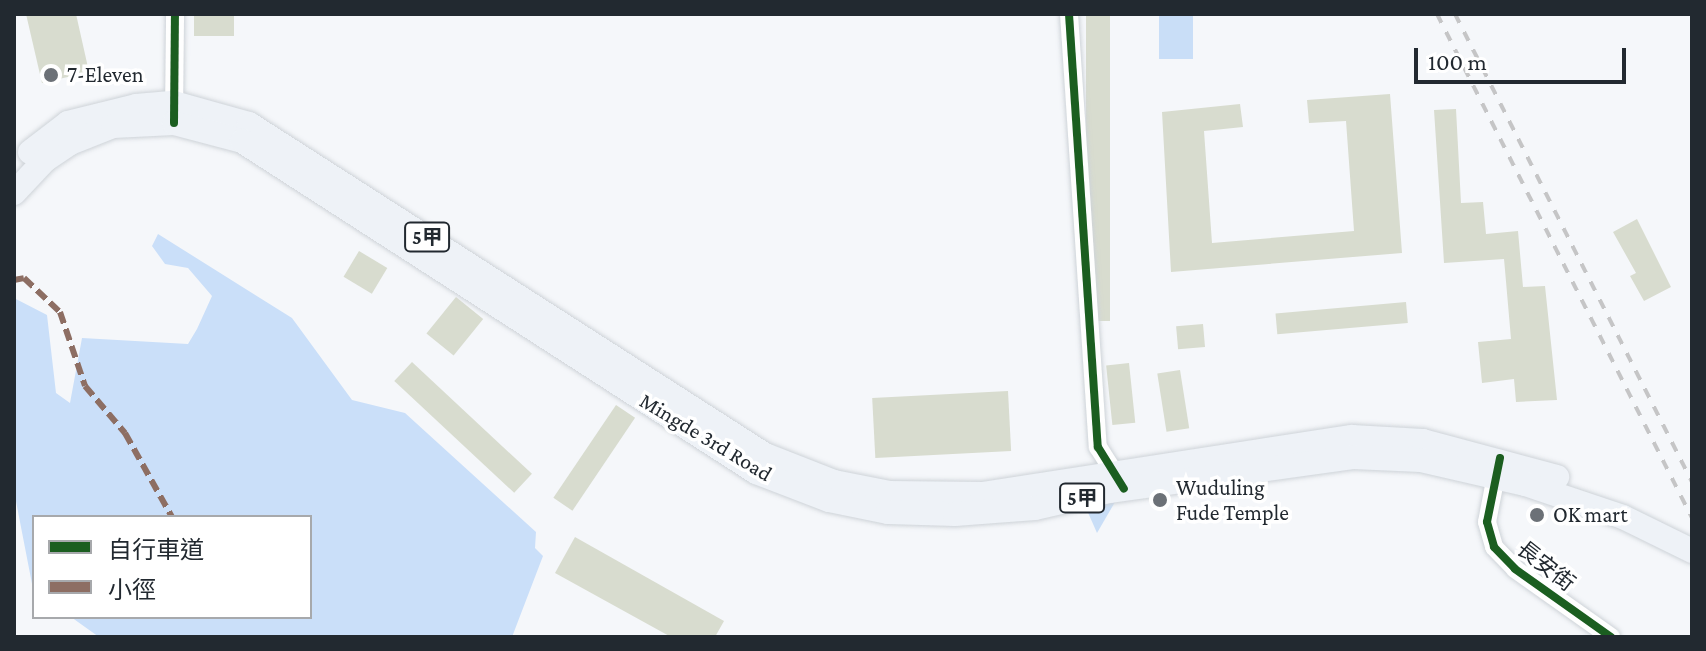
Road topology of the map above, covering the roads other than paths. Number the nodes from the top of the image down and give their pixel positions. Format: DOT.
graph roads {
  1 [pos="175,14"];
  2 [pos="1069,14"];
  3 [pos="174,113"];
  4 [pos="14,170"];
  5 [pos="14,193"];
  6 [pos="1098,447"];
  7 [pos="1497,467"];
  8 [pos="1528,476"];
  9 [pos="1120,480"];
  10 [pos="1075,490"];
  11 [pos="1692,533"];
  12 [pos="1692,551"];
  13 [pos="1611,637"];
  1 -- 3 [label="street"];
  2 -- 6 [label="street"];
  3 -- 4 [label="main road, 5甲"];
  3 -- 5 [label="main road, 5甲"];
  3 -- 10 [label="main road, Mingde 3rd Road / 5甲"];
  6 -- 9 [label="street"];
  6 -- 10 [label="street"];
  7 -- 8 [label="main road, Mingde 3rd Road / 5甲"];
  7 -- 9 [label="main road, Mingde 3rd Road / 5甲"];
  7 -- 13 [label="street, 長安街"];
  8 -- 11 [label="main road, Mingde 3rd Road / 5甲"];
  8 -- 12 [label="main road, Mingde 3rd Road / 5甲"];
  9 -- 10 [label="main road, Mingde 3rd Road / 5甲"];
}
